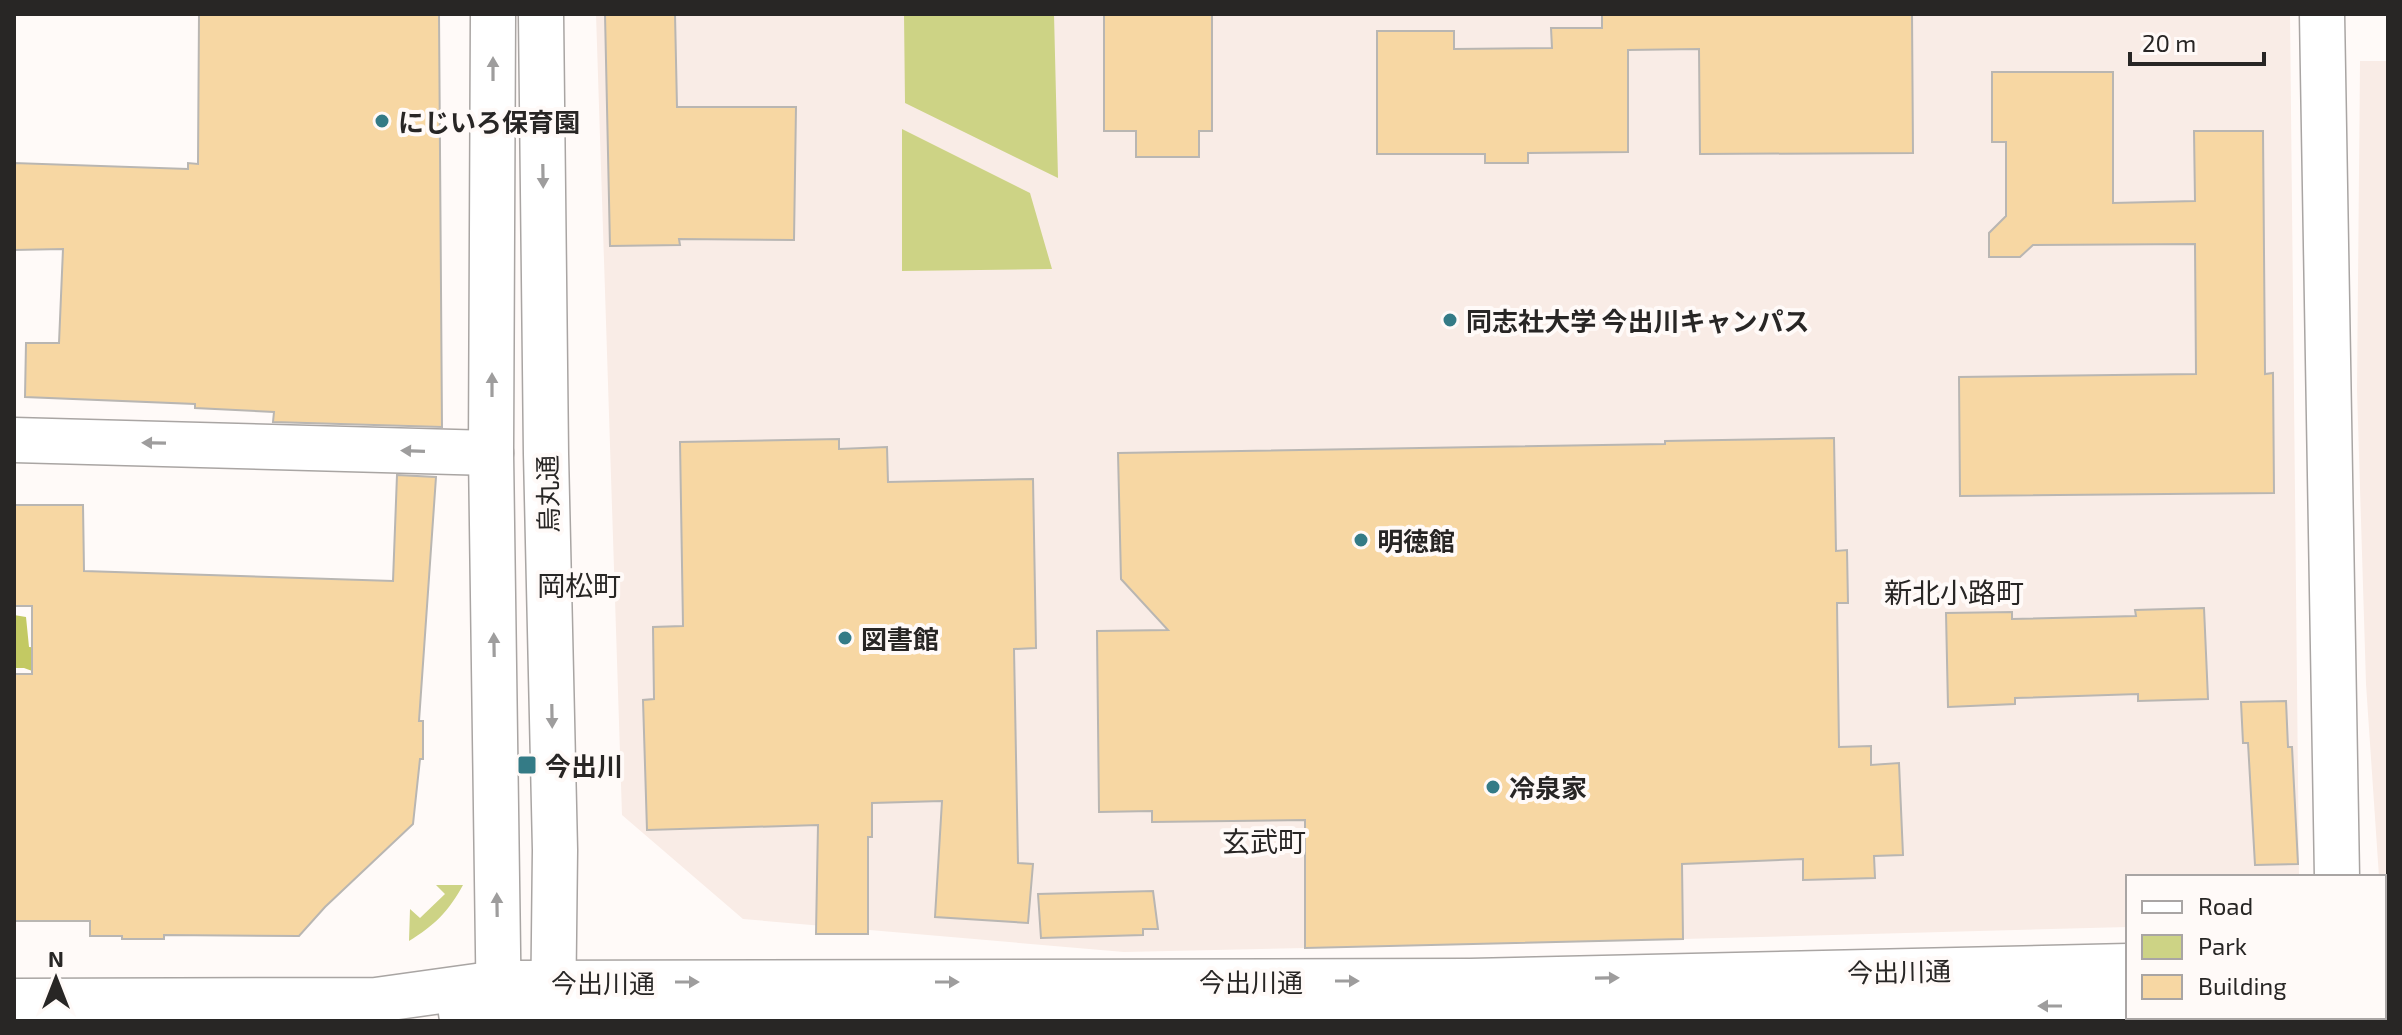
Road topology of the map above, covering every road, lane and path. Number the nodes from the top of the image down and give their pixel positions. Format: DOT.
graph roads {
  1 [pos="493,14"];
  2 [pos="541,14"];
  3 [pos="2322,14"];
  4 [pos="14,440"];
  5 [pos="491,453"];
  6 [pos="2337,875"];
  7 [pos="2126,966"];
  8 [pos="14,1001"];
  9 [pos="2126,1006"];
  10 [pos="499,1007"];
  11 [pos="553,1007"];
  5 -- 1 [label="main road, one-way"];
  2 -- 11 [label="main road, 烏丸通, one-way"];
  3 -- 6 [label="main road"];
  5 -- 4 [label="main road, one-way"];
  10 -- 5 [label="main road, one-way"];
  11 -- 7 [label="main road, 今出川通, one-way"];
  8 -- 10 [label="main road, 今出川通"];
  9 -- 11 [label="main road, 今出川通, one-way"];
  10 -- 11 [label="main road, 今出川通"];
}
